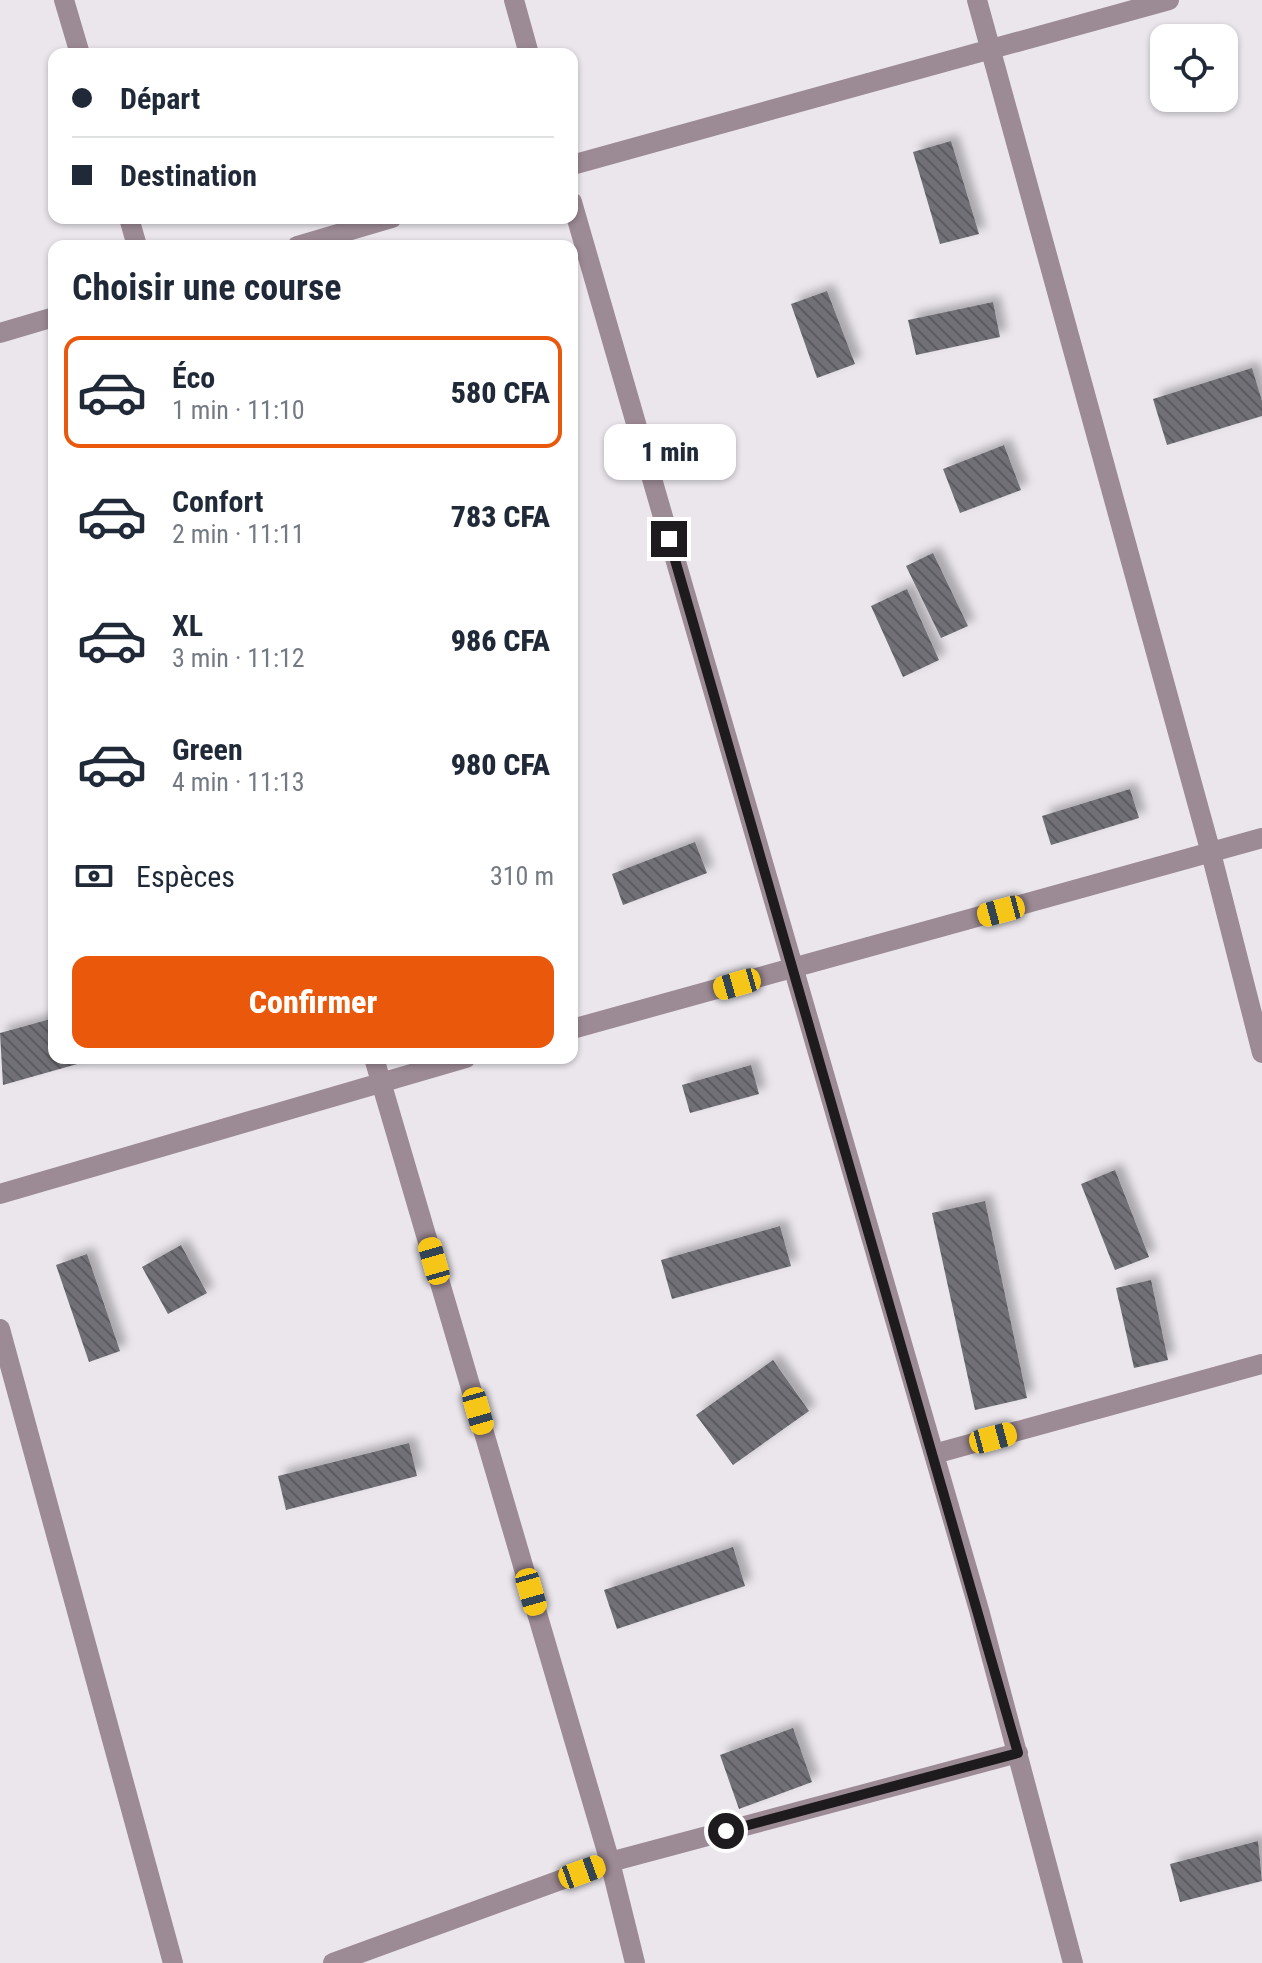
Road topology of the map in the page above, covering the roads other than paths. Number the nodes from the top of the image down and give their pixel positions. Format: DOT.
graph roads {
  1 [pos="64,0"];
  2 [pos="514,0"];
  3 [pos="977,0"];
  4 [pos="1169,0"];
  5 [pos="78,48"];
  6 [pos="527,48"];
  7 [pos="991,50"];
  8 [pos="578,163"];
  9 [pos="578,223"];
  10 [pos="372,224"];
  11 [pos="317,240"];
  12 [pos="48,319"];
  13 [pos="0,333"];
  14 [pos="1262,838"];
  15 [pos="1211,853"];
  16 [pos="792,968"];
  17 [pos="578,1027"];
  18 [pos="1262,1053"];
  19 [pos="376,1064"];
  20 [pos="444,1064"];
  21 [pos="381,1081"];
  22 [pos="0,1194"];
  23 [pos="0,1329"];
  24 [pos="1262,1364"];
  25 [pos="934,1454"];
  26 [pos="1018,1753"];
  27 [pos="610,1862"];
  28 [pos="173,1963"];
  29 [pos="333,1963"];
  30 [pos="635,1963"];
  31 [pos="1073,1963"];
  1 -- 5 [label="street"];
  2 -- 6 [label="street"];
  3 -- 7 [label="street"];
  4 -- 7 [label="street"];
  7 -- 8 [label="street"];
  7 -- 15 [label="street"];
  9 -- 16 [label="street"];
  10 -- 11 [label="street"];
  12 -- 13 [label="street"];
  14 -- 15 [label="street"];
  15 -- 16 [label="street"];
  15 -- 18 [label="street"];
  16 -- 17 [label="street"];
  16 -- 25 [label="street"];
  19 -- 21 [label="street"];
  20 -- 21 [label="street"];
  21 -- 22 [label="street"];
  21 -- 27 [label="street"];
  23 -- 28 [label="street"];
  24 -- 25 [label="street"];
  25 -- 26 [label="street"];
  26 -- 27 [label="street"];
  26 -- 31 [label="street"];
  27 -- 29 [label="street"];
  27 -- 30 [label="street"];
}
